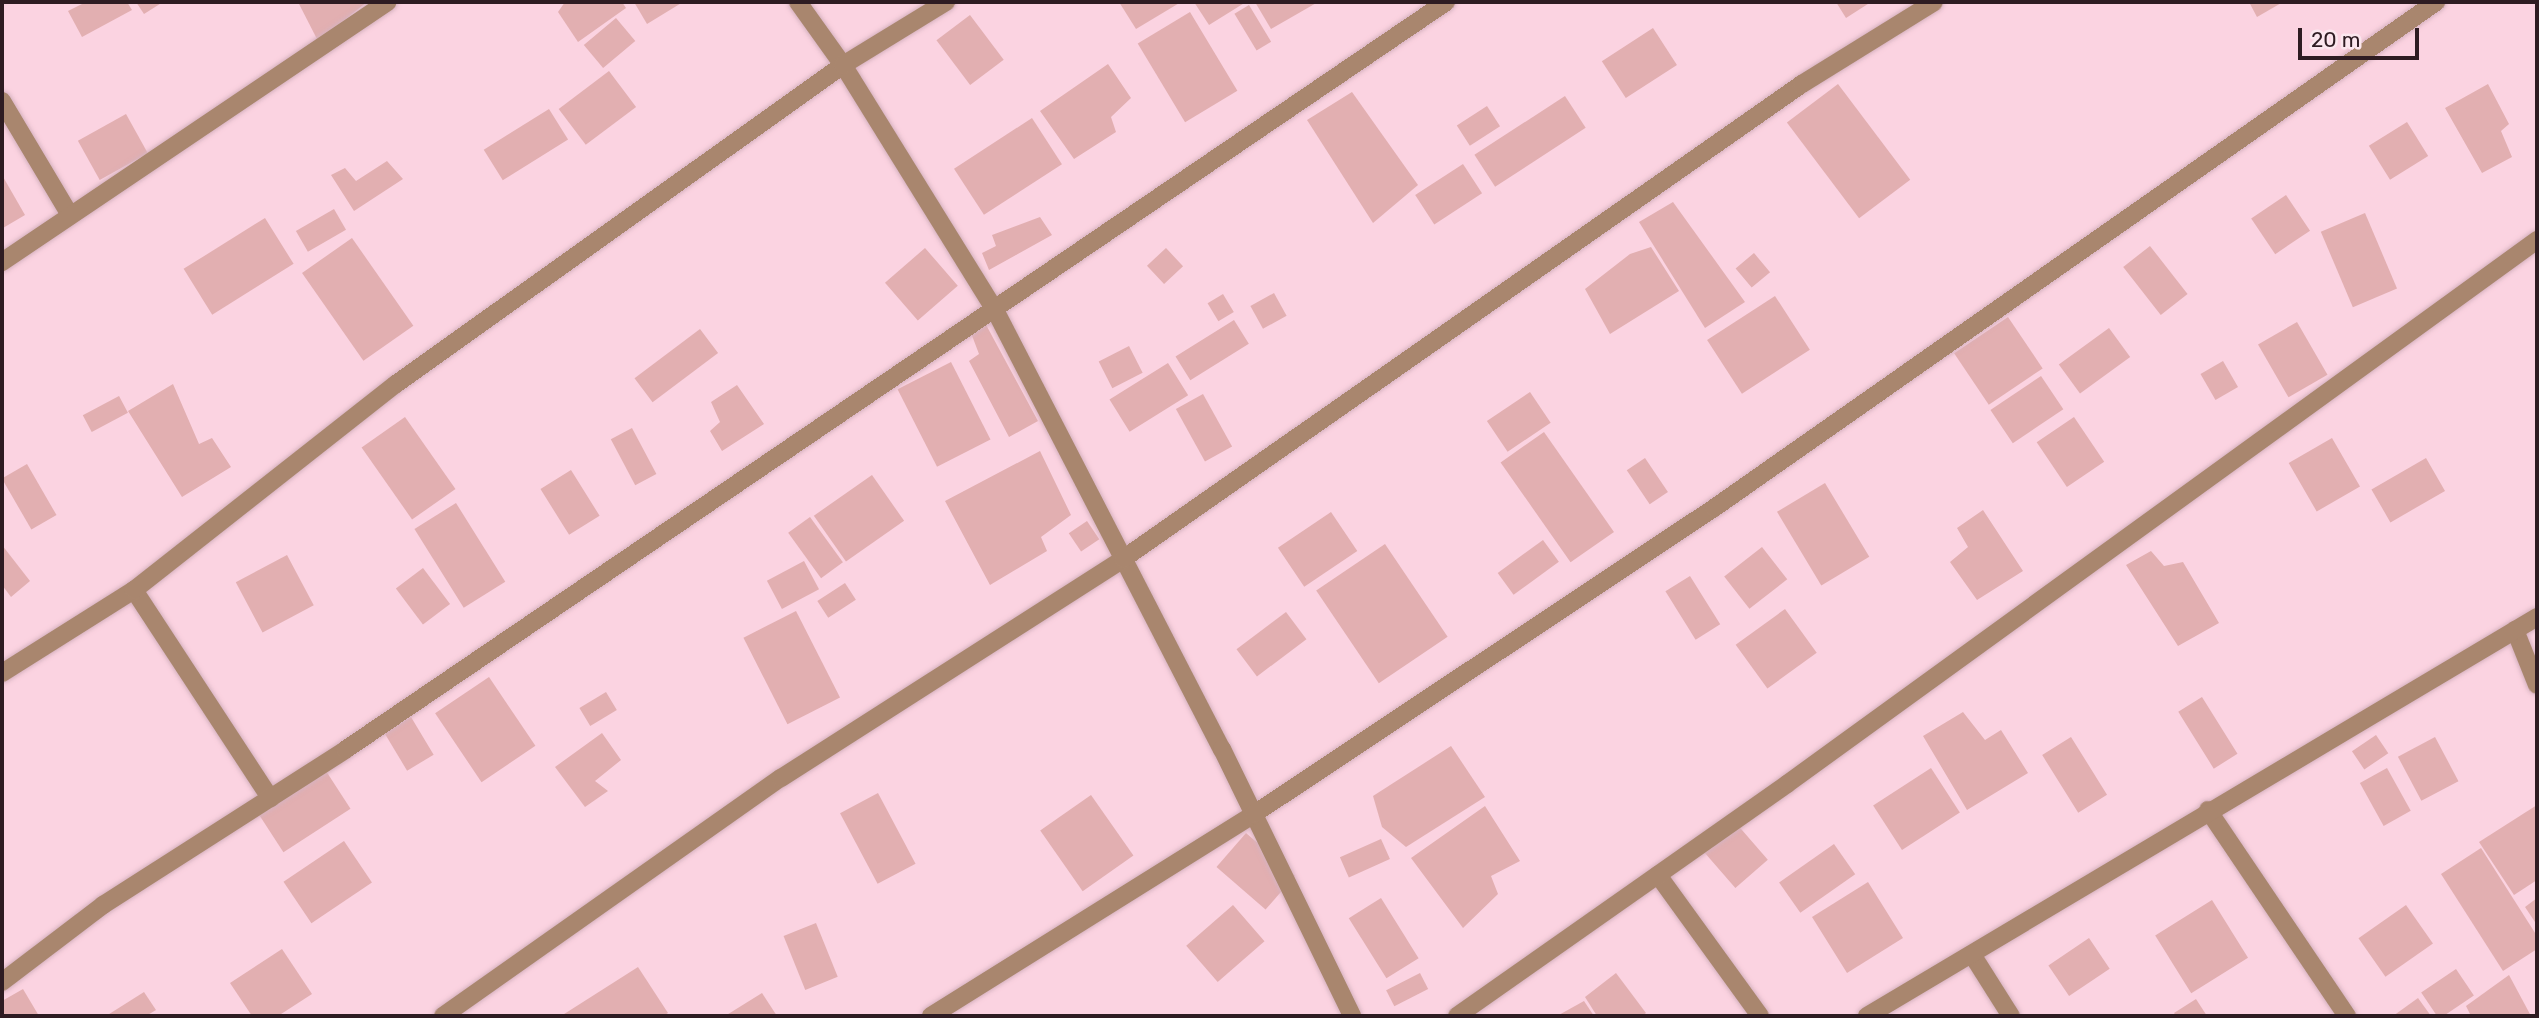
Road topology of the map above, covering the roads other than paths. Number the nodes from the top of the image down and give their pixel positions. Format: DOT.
graph roads {
  1 [pos="388,2"];
  2 [pos="799,2"];
  3 [pos="946,2"];
  4 [pos="1446,2"];
  5 [pos="1934,2"];
  6 [pos="2436,2"];
  7 [pos="844,65"];
  8 [pos="2,101"];
  9 [pos="70,215"];
  10 [pos="2537,240"];
  11 [pos="2,262"];
  12 [pos="996,312"];
  13 [pos="1123,559"];
  14 [pos="134,590"];
  15 [pos="2537,617"];
  16 [pos="2515,631"];
  17 [pos="2,673"];
  18 [pos="2537,685"];
  19 [pos="270,798"];
  20 [pos="2208,810"];
  21 [pos="1254,814"];
  22 [pos="1658,875"];
  23 [pos="1973,956"];
  24 [pos="2,982"];
  25 [pos="1478,1010"];
  26 [pos="443,1016"];
  27 [pos="931,1016"];
  28 [pos="1352,1016"];
  29 [pos="1457,1016"];
  30 [pos="1760,1016"];
  31 [pos="1867,1016"];
  32 [pos="2011,1016"];
  33 [pos="2347,1016"];
  1 -- 9 [label="street"];
  2 -- 7 [label="street"];
  3 -- 7 [label="street"];
  4 -- 12 [label="street"];
  5 -- 13 [label="street"];
  6 -- 21 [label="street"];
  7 -- 12 [label="street"];
  7 -- 14 [label="street"];
  8 -- 9 [label="street"];
  9 -- 11 [label="street"];
  10 -- 22 [label="street"];
  12 -- 13 [label="street"];
  12 -- 19 [label="street"];
  13 -- 21 [label="street"];
  13 -- 26 [label="street"];
  14 -- 17 [label="street"];
  14 -- 19 [label="street"];
  15 -- 16 [label="street"];
  16 -- 18 [label="street"];
  16 -- 20 [label="street"];
  19 -- 24 [label="street"];
  20 -- 23 [label="street"];
  20 -- 33 [label="street"];
  21 -- 27 [label="street"];
  21 -- 28 [label="street"];
  22 -- 25 [label="street"];
  22 -- 30 [label="street"];
  23 -- 31 [label="street"];
  23 -- 32 [label="street"];
  25 -- 29 [label="street"];
}
